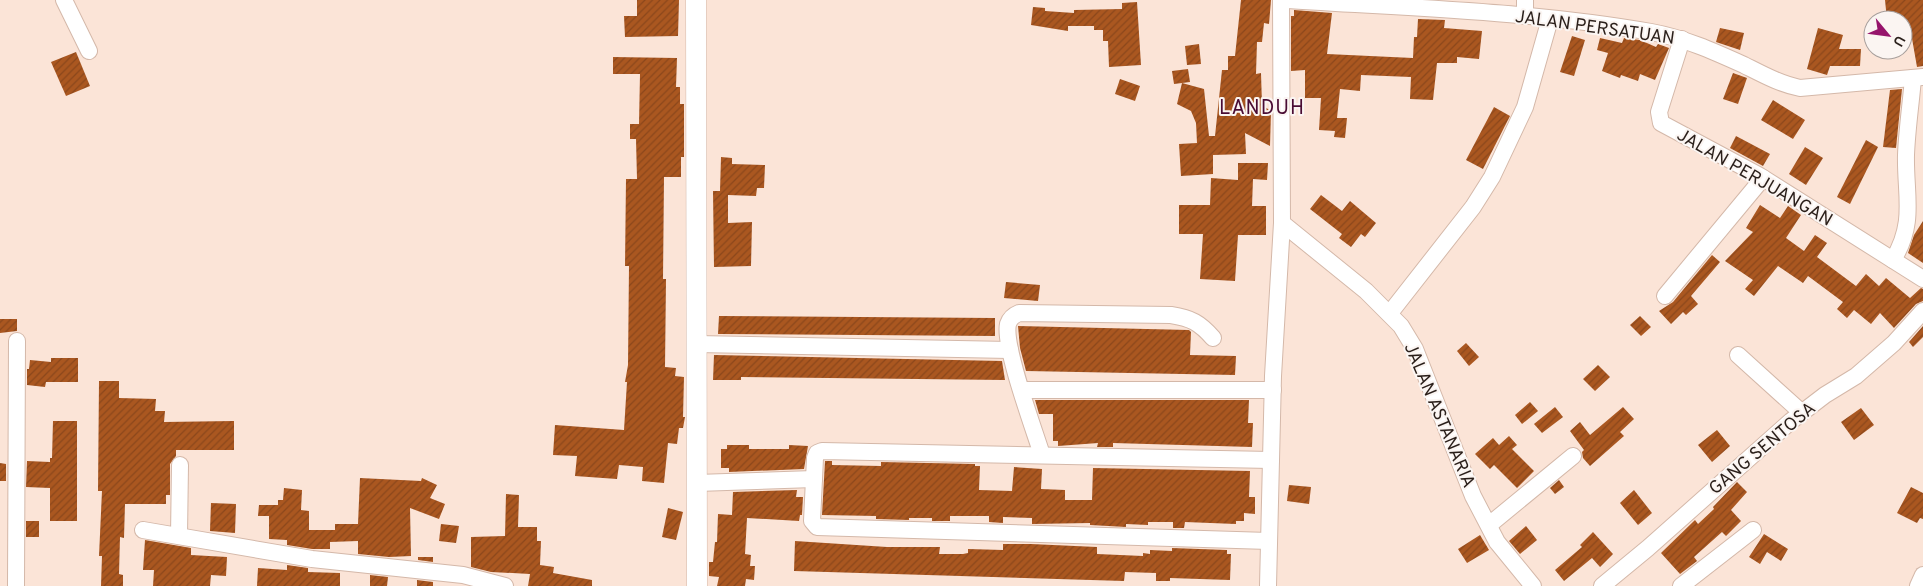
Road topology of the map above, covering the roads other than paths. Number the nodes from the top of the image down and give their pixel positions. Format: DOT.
graph roads {
  1 [pos="64,0"];
  2 [pos="1281,0"];
  3 [pos="1288,0"];
  4 [pos="696,2"];
  5 [pos="1525,8"];
  6 [pos="1550,19"];
  7 [pos="1682,39"];
  8 [pos="89,51"];
  9 [pos="1918,77"];
  10 [pos="1763,178"];
  11 [pos="1282,223"];
  12 [pos="1893,260"];
  13 [pos="1923,280"];
  14 [pos="1665,296"];
  15 [pos="1923,311"];
  16 [pos="1390,313"];
  17 [pos="1213,338"];
  18 [pos="17,341"];
  19 [pos="696,344"];
  20 [pos="1010,350"];
  21 [pos="1738,355"];
  22 [pos="1273,383"];
  23 [pos="1022,390"];
  24 [pos="1802,412"];
  25 [pos="1042,455"];
  26 [pos="1573,456"];
  27 [pos="1271,460"];
  28 [pos="180,465"];
  29 [pos="814,479"];
  30 [pos="697,484"];
  31 [pos="1489,525"];
  32 [pos="143,530"];
  33 [pos="1753,530"];
  34 [pos="179,536"];
  35 [pos="1269,541"];
  36 [pos="1923,575"];
  37 [pos="16,586"];
  38 [pos="505,586"];
  39 [pos="697,586"];
  40 [pos="1268,586"];
  41 [pos="1533,586"];
  42 [pos="1602,586"];
  43 [pos="1681,586"];
  44 [pos="1918,586"];
  1 -- 8 [label="street"];
  2 -- 11 [label="street"];
  3 -- 5 [label="street, JALAN PERSATUAN"];
  4 -- 19 [label="main road"];
  5 -- 6 [label="street, JALAN PERSATUAN"];
  6 -- 7 [label="street, JALAN PERSATUAN"];
  6 -- 16 [label="street"];
  7 -- 9 [label="street, JALAN PERSATUAN"];
  7 -- 10 [label="street, JALAN PERJUANGAN"];
  9 -- 12 [label="street"];
  10 -- 12 [label="street, JALAN PERJUANGAN"];
  10 -- 14 [label="street"];
  11 -- 16 [label="street, JALAN ASTANARIA"];
  11 -- 22 [label="street"];
  12 -- 13 [label="street, JALAN PERJUANGAN"];
  15 -- 24 [label="street, GANG SENTOSA"];
  16 -- 31 [label="street, JALAN ASTANARIA"];
  17 -- 20 [label="street"];
  18 -- 37 [label="street"];
  19 -- 20 [label="street"];
  19 -- 30 [label="main road"];
  20 -- 23 [label="street"];
  21 -- 24 [label="street"];
  22 -- 23 [label="street"];
  22 -- 27 [label="street"];
  23 -- 25 [label="street"];
  24 -- 42 [label="street, GANG SENTOSA"];
  25 -- 27 [label="street"];
  25 -- 29 [label="street"];
  26 -- 31 [label="street"];
  27 -- 35 [label="street"];
  28 -- 34 [label="street"];
  29 -- 30 [label="street"];
  29 -- 35 [label="street"];
  30 -- 39 [label="main road"];
  31 -- 41 [label="street, JALAN ASTANARIA"];
  32 -- 34 [label="street"];
  33 -- 43 [label="street"];
  34 -- 38 [label="street"];
  35 -- 40 [label="street"];
  36 -- 44 [label="street"];
}
